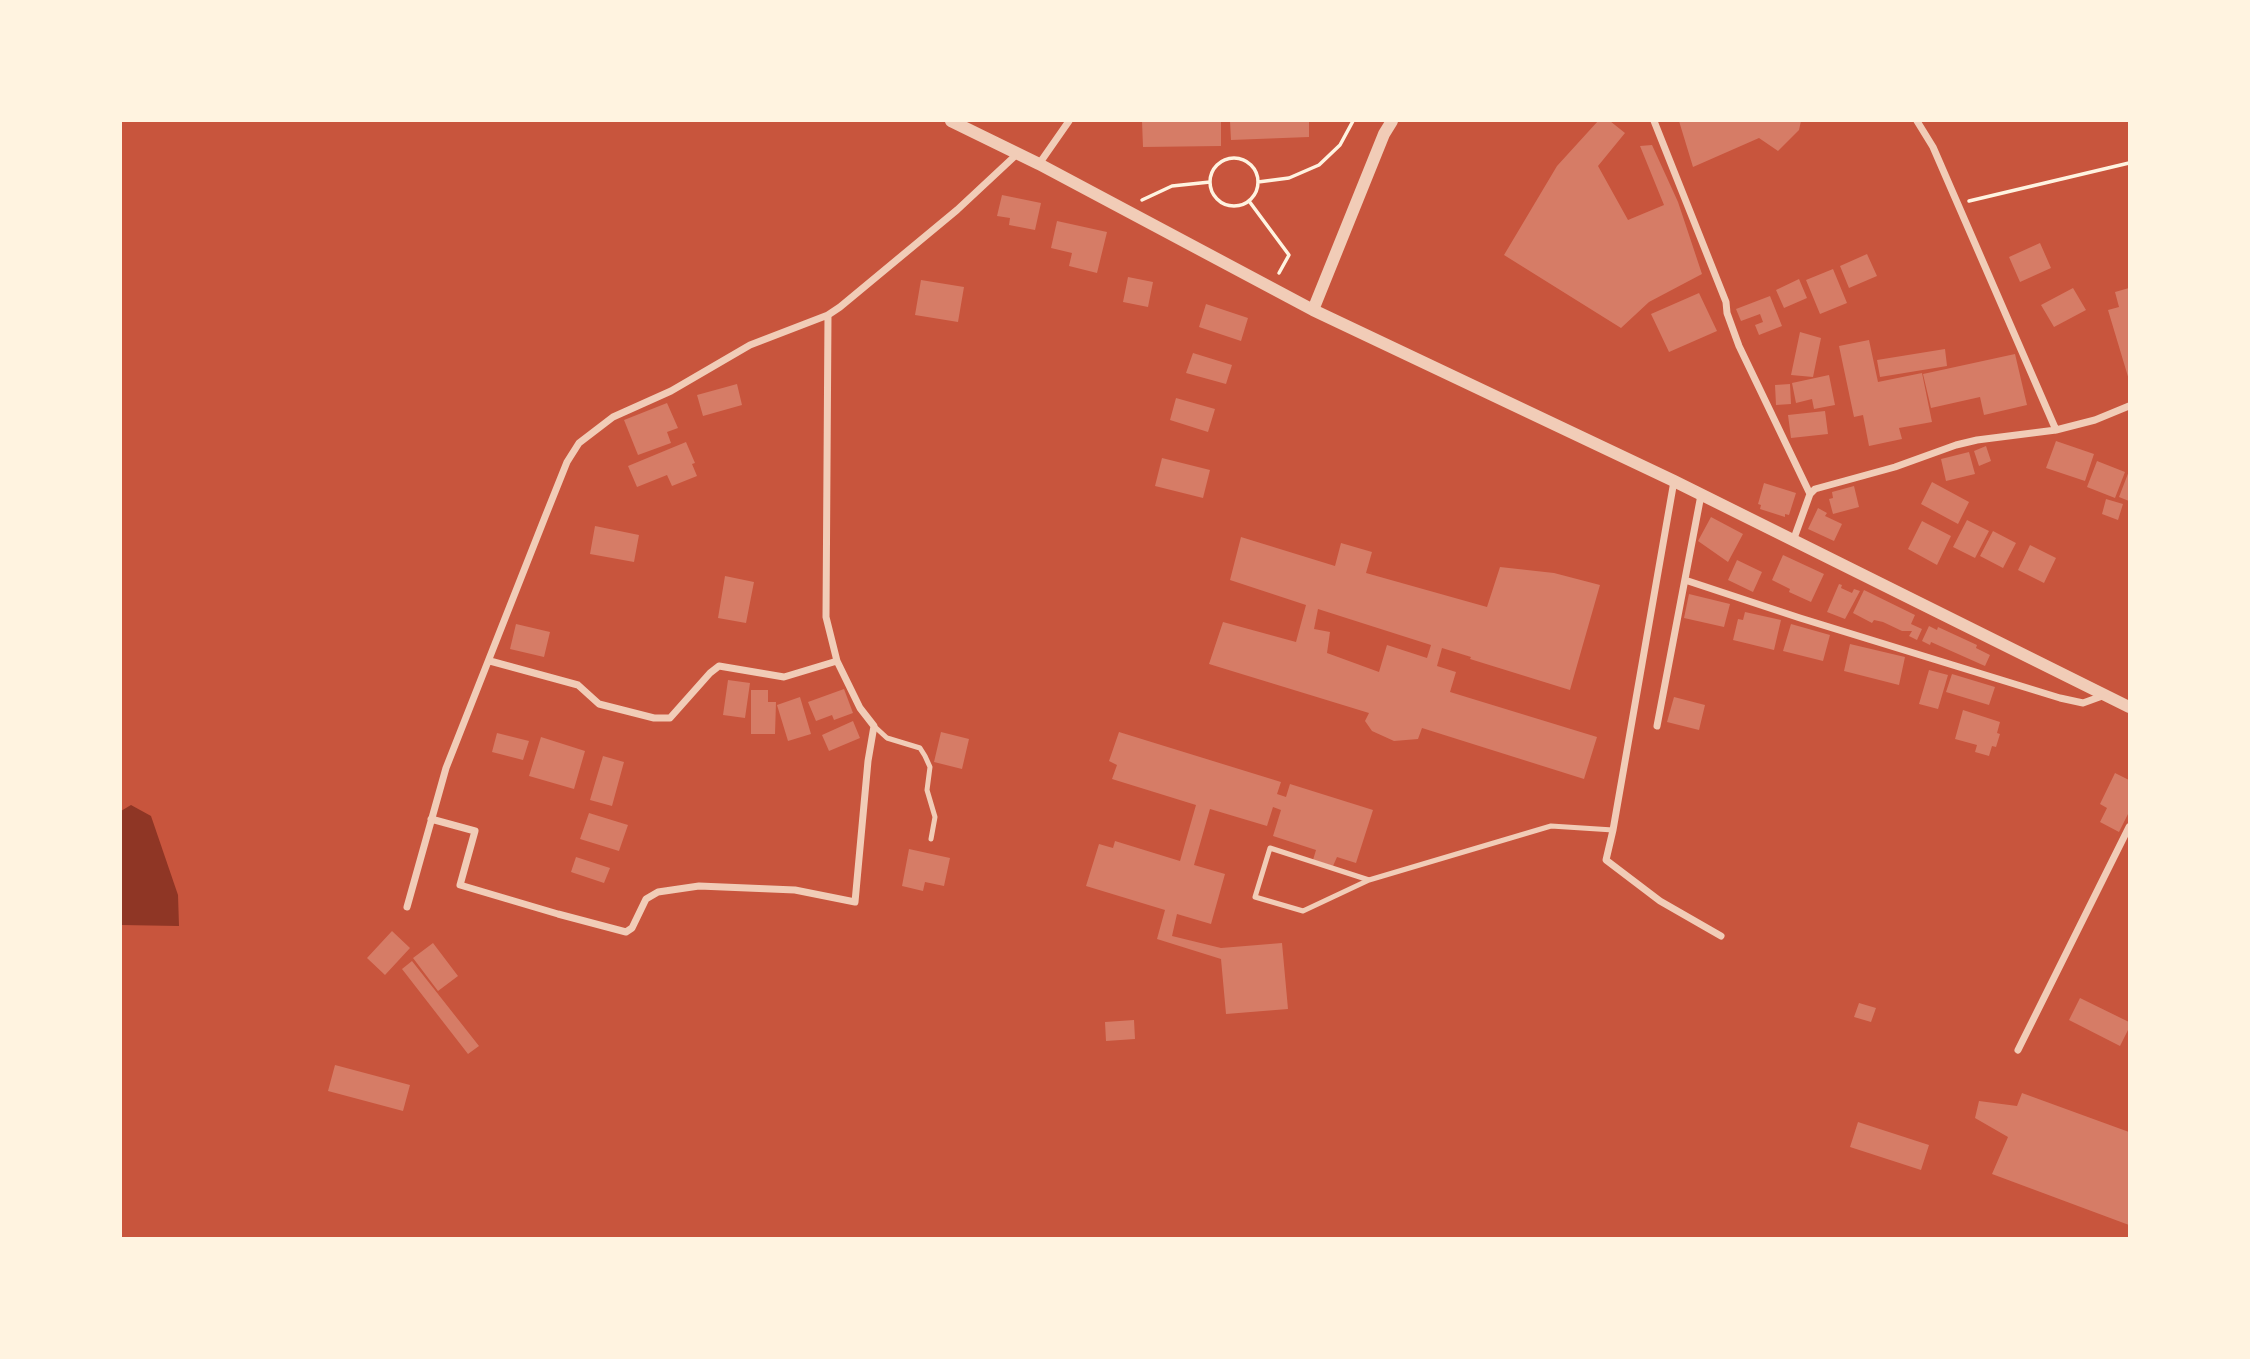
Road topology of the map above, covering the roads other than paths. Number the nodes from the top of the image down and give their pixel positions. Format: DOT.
graph roads {
  1 [pos="951,121"];
  2 [pos="1069,121"];
  3 [pos="1392,121"];
  4 [pos="1654,121"];
  5 [pos="1917,121"];
  6 [pos="1017,155"];
  7 [pos="1039,164"];
  8 [pos="1313,310"];
  9 [pos="828,315"];
  10 [pos="2129,406"];
  11 [pos="2056,430"];
  12 [pos="1674,481"];
  13 [pos="1810,494"];
  14 [pos="1701,495"];
  15 [pos="1793,541"];
  16 [pos="1685,580"];
  17 [pos="490,661"];
  18 [pos="837,661"];
  19 [pos="2105,695"];
  20 [pos="2129,707"];
  21 [pos="874,726"];
  22 [pos="1657,726"];
  23 [pos="431,819"];
  24 [pos="2129,827"];
  25 [pos="1613,830"];
  26 [pos="931,839"];
  27 [pos="1369,880"];
  28 [pos="407,906"];
  29 [pos="1721,936"];
  30 [pos="2018,1050"];
  1 -- 6 [label="street"];
  2 -- 7 [label="street"];
  3 -- 8 [label="street"];
  4 -- 13 [label="street"];
  5 -- 11 [label="street"];
  6 -- 7 [label="street"];
  6 -- 9 [label="street"];
  7 -- 8 [label="street"];
  8 -- 12 [label="street"];
  9 -- 17 [label="street"];
  9 -- 18 [label="street"];
  10 -- 11 [label="street"];
  11 -- 13 [label="street"];
  12 -- 14 [label="street"];
  12 -- 25 [label="street"];
  13 -- 15 [label="street"];
  14 -- 15 [label="street"];
  14 -- 16 [label="street"];
  15 -- 19 [label="street"];
  16 -- 19 [label="street"];
  16 -- 22 [label="street"];
  17 -- 18 [label="street"];
  17 -- 23 [label="street"];
  18 -- 21 [label="street"];
  19 -- 20 [label="street"];
  21 -- 23 [label="street"];
  21 -- 26 [label="lane"];
  23 -- 28 [label="street"];
  24 -- 30 [label="street"];
  25 -- 27 [label="lane"];
  25 -- 29 [label="street"];
  27 -- 27 [label="lane"];
}
